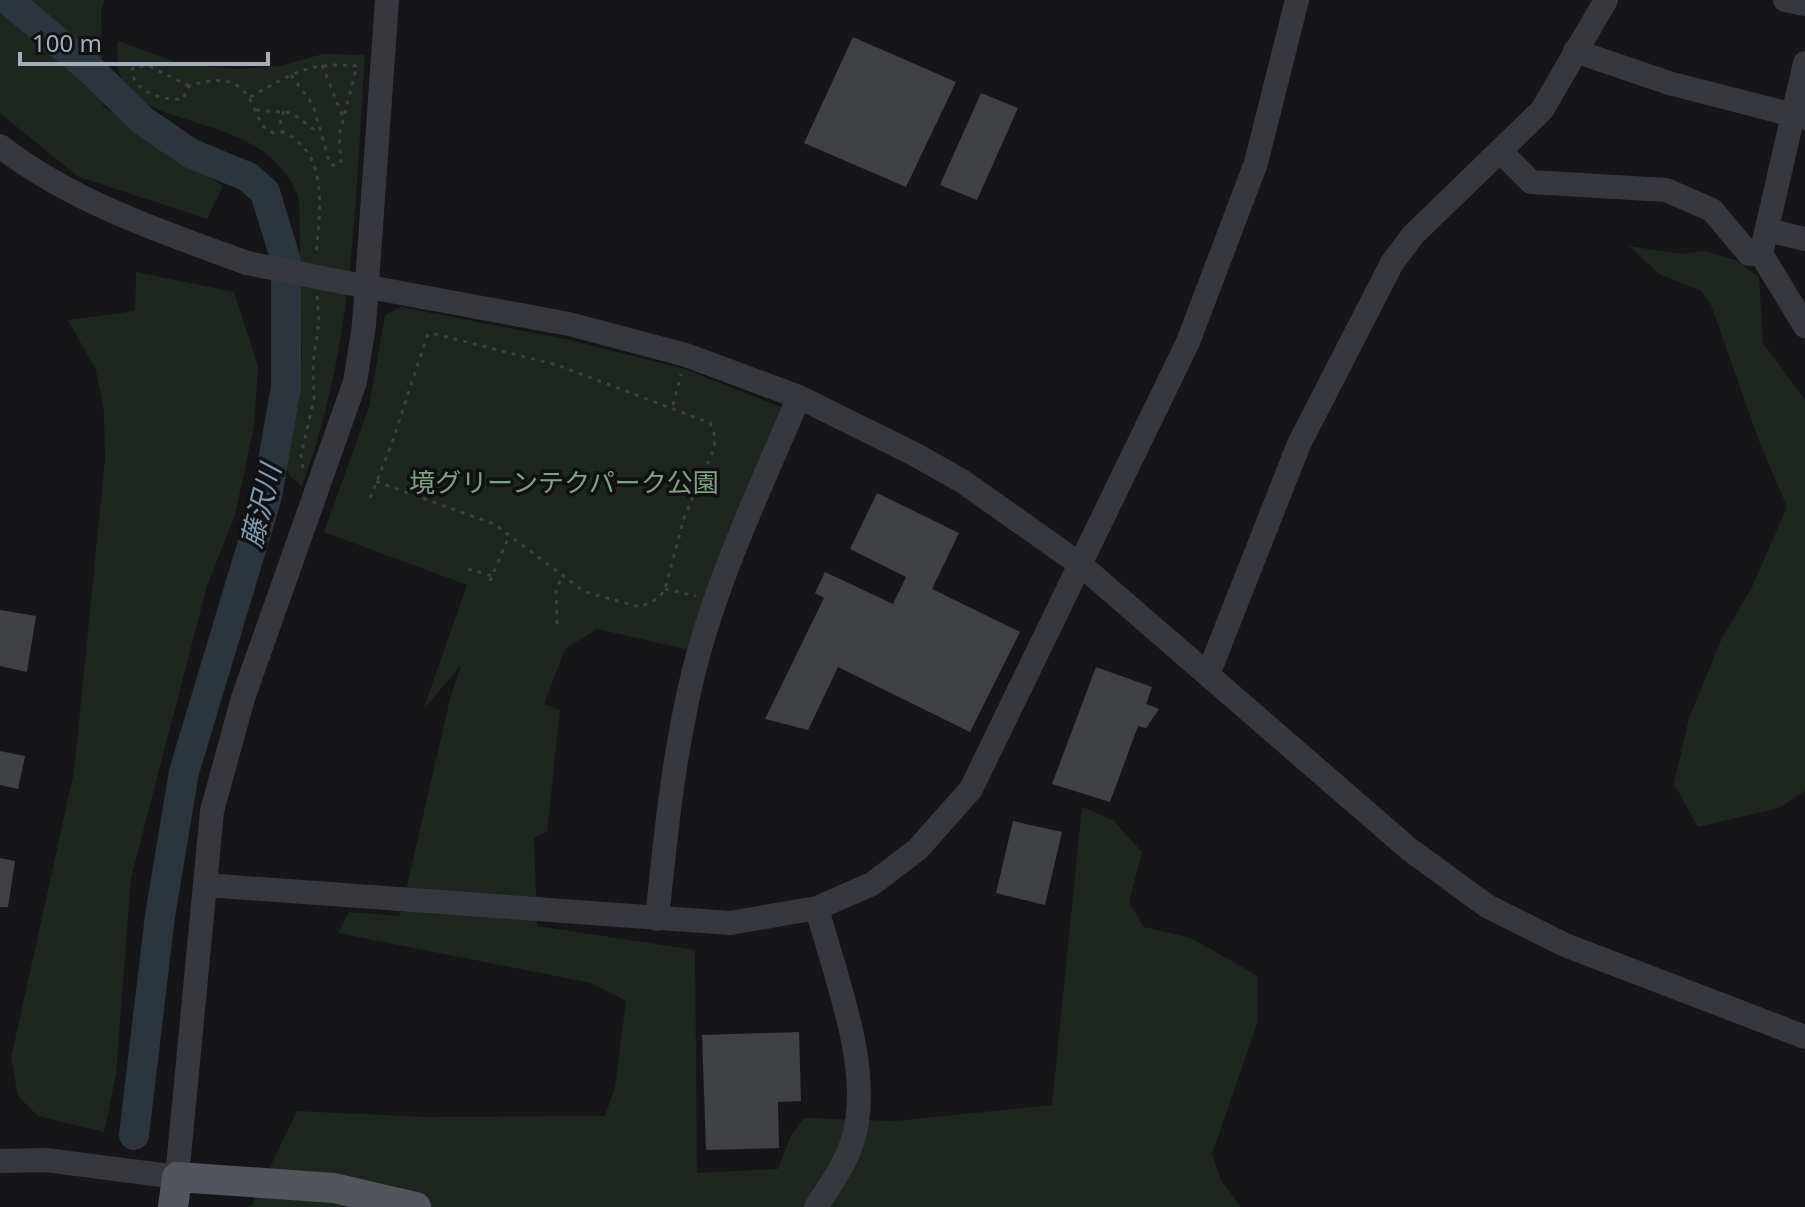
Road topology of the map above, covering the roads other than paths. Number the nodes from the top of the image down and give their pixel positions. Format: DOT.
graph roads {
  1 [pos="387,0"];
  2 [pos="1297,0"];
  3 [pos="1606,0"];
  4 [pos="1785,0"];
  5 [pos="1805,4"];
  6 [pos="1575,51"];
  7 [pos="1805,63"];
  8 [pos="1798,116"];
  9 [pos="0,146"];
  10 [pos="1500,151"];
  11 [pos="1805,239"];
  12 [pos="1764,242"];
  13 [pos="354,284"];
  14 [pos="1805,326"];
  15 [pos="799,397"];
  16 [pos="1081,565"];
  17 [pos="1209,672"];
  18 [pos="205,885"];
  19 [pos="817,908"];
  20 [pos="657,919"];
  21 [pos="1805,1037"];
  22 [pos="0,1161"];
  23 [pos="177,1177"];
  24 [pos="173,1207"];
  25 [pos="416,1207"];
  26 [pos="816,1207"];
  1 -- 13 [label="street"];
  2 -- 16 [label="street"];
  3 -- 6 [label="street"];
  4 -- 5 [label="street"];
  6 -- 8 [label="street"];
  6 -- 10 [label="street"];
  7 -- 8 [label="street"];
  8 -- 12 [label="street"];
  9 -- 13 [label="street, bridge"];
  10 -- 12 [label="street"];
  10 -- 17 [label="street"];
  11 -- 12 [label="street"];
  12 -- 14 [label="street"];
  13 -- 15 [label="street"];
  13 -- 18 [label="street"];
  15 -- 16 [label="street"];
  15 -- 20 [label="street"];
  16 -- 17 [label="street"];
  16 -- 19 [label="street"];
  17 -- 21 [label="street"];
  18 -- 20 [label="street"];
  18 -- 23 [label="street"];
  19 -- 20 [label="street"];
  19 -- 26 [label="street"];
  22 -- 23 [label="street"];
  23 -- 24 [label="main road"];
  23 -- 25 [label="main road"];
}
